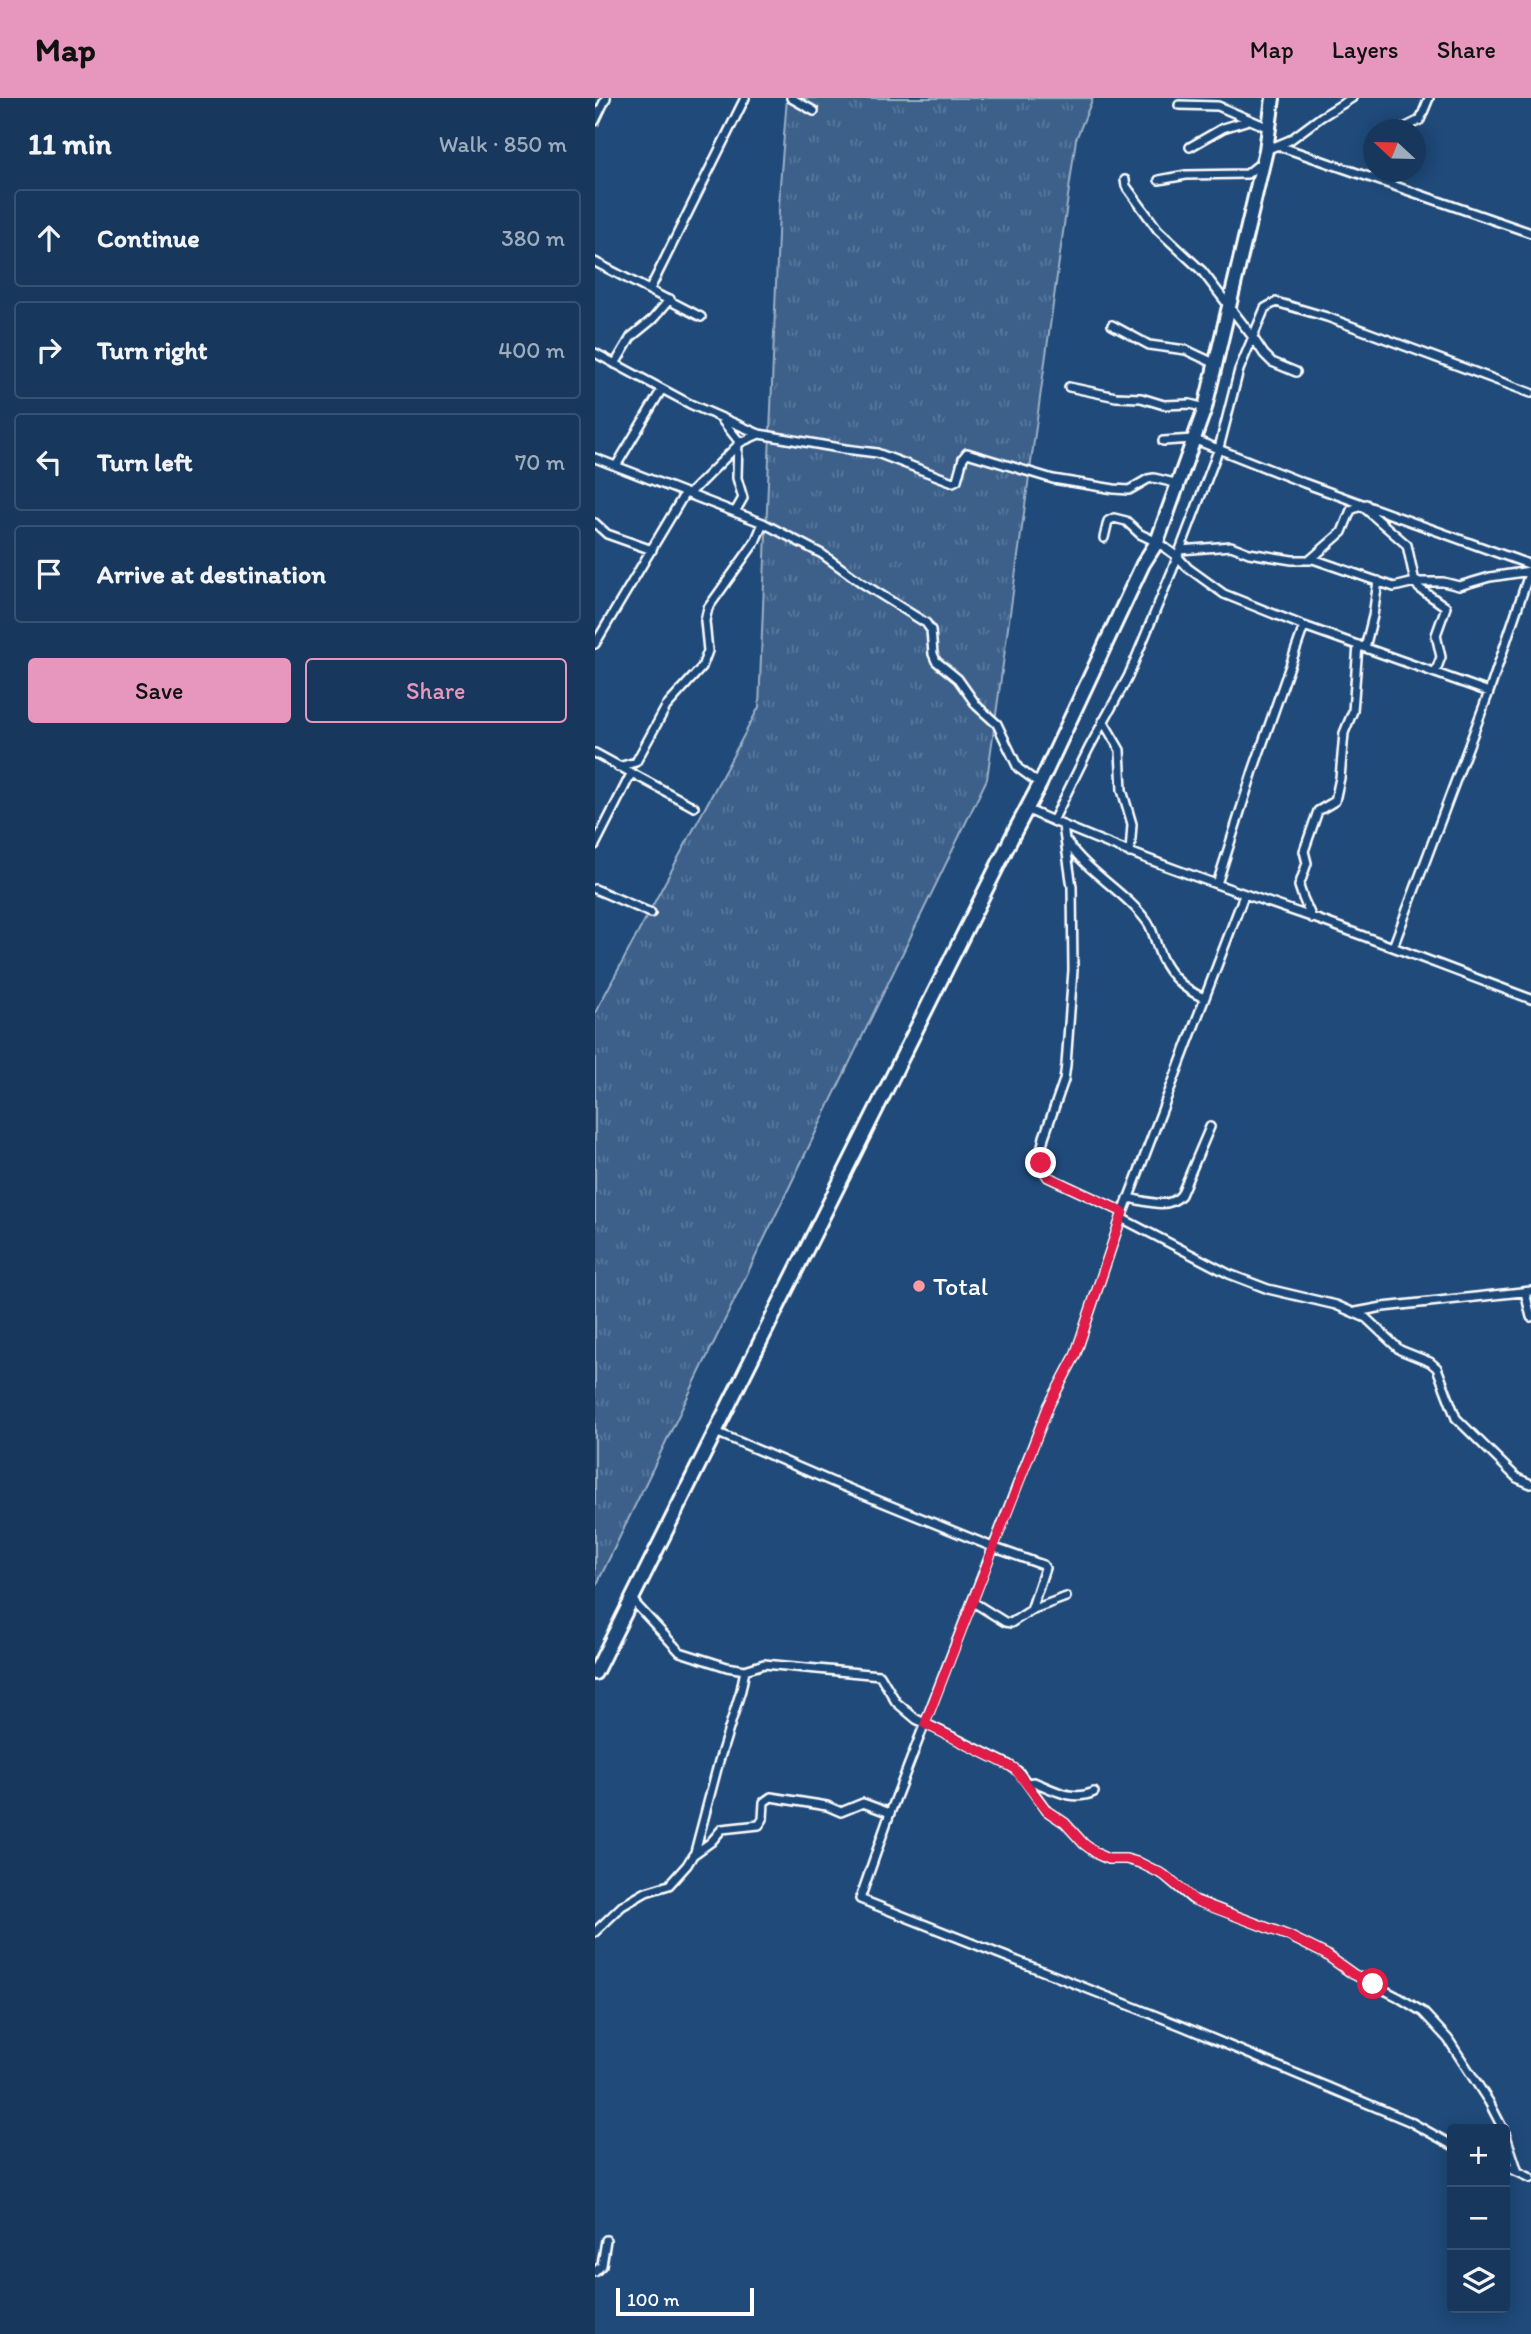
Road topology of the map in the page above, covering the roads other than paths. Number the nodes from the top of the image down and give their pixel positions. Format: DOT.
graph roads {
  1 [pos="606,98"];
  2 [pos="745,98"];
  3 [pos="791,98"];
  4 [pos="1273,98"];
  5 [pos="1429,98"];
  6 [pos="1348,99"];
  7 [pos="1179,105"];
  8 [pos="814,111"];
  9 [pos="1420,119"];
  10 [pos="1250,120"];
  11 [pos="595,121"];
  12 [pos="1269,128"];
  13 [pos="1279,146"];
  14 [pos="1190,147"];
  15 [pos="1264,156"];
  16 [pos="1363,174"];
  17 [pos="1125,180"];
  18 [pos="1159,180"];
  19 [pos="1387,182"];
  20 [pos="1531,233"];
  21 [pos="595,262"];
  22 [pos="650,289"];
  23 [pos="670,299"];
  24 [pos="1229,308"];
  25 [pos="701,317"];
  26 [pos="1112,325"];
  27 [pos="1252,336"];
  28 [pos="595,353"];
  29 [pos="615,364"];
  30 [pos="1217,364"];
  31 [pos="1296,372"];
  32 [pos="1069,387"];
  33 [pos="662,389"];
  34 [pos="1531,393"];
  35 [pos="1205,408"];
  36 [pos="719,416"];
  37 [pos="759,434"];
  38 [pos="1193,439"];
  39 [pos="1163,441"];
  40 [pos="739,444"];
  41 [pos="1219,448"];
  42 [pos="595,458"];
  43 [pos="616,466"];
  44 [pos="1179,484"];
  45 [pos="687,494"];
  46 [pos="1364,505"];
  47 [pos="735,512"];
  48 [pos="595,523"];
  49 [pos="763,523"];
  50 [pos="1104,538"];
  51 [pos="1157,542"];
  52 [pos="652,550"];
  53 [pos="1179,554"];
  54 [pos="1313,559"];
  55 [pos="1531,568"];
  56 [pos="1378,581"];
  57 [pos="1415,582"];
  58 [pos="1304,626"];
  59 [pos="595,644"];
  60 [pos="1362,646"];
  61 [pos="1435,673"];
  62 [pos="1489,692"];
  63 [pos="1103,720"];
  64 [pos="595,753"];
  65 [pos="618,767"];
  66 [pos="631,774"];
  67 [pos="1040,784"];
  68 [pos="694,807"];
  69 [pos="1026,809"];
  70 [pos="1053,821"];
  71 [pos="1063,825"];
  72 [pos="1066,840"];
  73 [pos="595,845"];
  74 [pos="1130,853"];
  75 [pos="1217,884"];
  76 [pos="595,889"];
  77 [pos="1244,895"];
  78 [pos="651,913"];
  79 [pos="1313,918"];
  80 [pos="1392,947"];
  81 [pos="1204,998"];
  82 [pos="1531,999"];
  83 [pos="1210,1127"];
  84 [pos="1128,1198"];
  85 [pos="1122,1215"];
  86 [pos="1528,1291"];
  87 [pos="1356,1312"];
  88 [pos="1531,1317"];
  89 [pos="716,1432"];
  90 [pos="1531,1484"];
  91 [pos="995,1548"];
  92 [pos="1066,1597"];
  93 [pos="633,1601"];
  94 [pos="973,1602"];
  95 [pos="1031,1610"];
  96 [pos="745,1670"];
  97 [pos="595,1673"];
  98 [pos="925,1724"];
  99 [pos="1027,1783"];
  100 [pos="1094,1792"];
  101 [pos="890,1813"];
  102 [pos="695,1852"];
  103 [pos="595,1932"];
  104 [pos="1500,2124"];
  105 [pos="1447,2142"];
  106 [pos="1510,2149"];
  107 [pos="1510,2168"];
  108 [pos="1518,2172"];
  109 [pos="1531,2178"];
  110 [pos="606,2240"];
  111 [pos="595,2272"];
  1 -- 11 [label="street"];
  2 -- 22 [label="street"];
  3 -- 8 [label="street"];
  4 -- 12 [label="highway"];
  5 -- 9 [label="street"];
  6 -- 13 [label="street"];
  7 -- 10 [label="street"];
  10 -- 12 [label="street"];
  10 -- 14 [label="street"];
  12 -- 15 [label="highway"];
  13 -- 15 [label="street"];
  13 -- 16 [label="street"];
  15 -- 18 [label="street"];
  15 -- 24 [label="highway"];
  17 -- 24 [label="street"];
  19 -- 20 [label="street"];
  21 -- 22 [label="street"];
  22 -- 23 [label="street"];
  23 -- 25 [label="street"];
  23 -- 29 [label="street"];
  24 -- 27 [label="street"];
  24 -- 30 [label="highway"];
  26 -- 30 [label="street"];
  27 -- 31 [label="street"];
  27 -- 34 [label="street"];
  27 -- 41 [label="street"];
  28 -- 29 [label="street"];
  29 -- 33 [label="street"];
  30 -- 35 [label="highway"];
  32 -- 35 [label="street"];
  33 -- 36 [label="street"];
  33 -- 43 [label="street"];
  35 -- 38 [label="highway"];
  36 -- 37 [label="street"];
  36 -- 40 [label="street"];
  37 -- 40 [label="street"];
  37 -- 44 [label="street"];
  38 -- 39 [label="street"];
  38 -- 41 [label="street"];
  38 -- 44 [label="highway"];
  40 -- 45 [label="street"];
  40 -- 47 [label="street"];
  41 -- 46 [label="street"];
  41 -- 53 [label="street"];
  42 -- 43 [label="street"];
  43 -- 45 [label="street"];
  44 -- 51 [label="highway"];
  45 -- 47 [label="street"];
  45 -- 52 [label="street"];
  46 -- 54 [label="street"];
  46 -- 55 [label="street"];
  46 -- 57 [label="street"];
  47 -- 49 [label="street"];
  48 -- 52 [label="street"];
  49 -- 65 [label="street"];
  49 -- 67 [label="street"];
  50 -- 51 [label="street"];
  51 -- 53 [label="street"];
  51 -- 67 [label="highway"];
  52 -- 59 [label="street"];
  53 -- 54 [label="street"];
  53 -- 58 [label="street"];
  53 -- 63 [label="street"];
  54 -- 56 [label="street"];
  55 -- 57 [label="street"];
  55 -- 62 [label="street"];
  56 -- 57 [label="street"];
  56 -- 60 [label="street"];
  57 -- 61 [label="street"];
  58 -- 60 [label="street"];
  58 -- 75 [label="street"];
  60 -- 61 [label="street"];
  60 -- 79 [label="street"];
  61 -- 62 [label="street"];
  62 -- 80 [label="street"];
  63 -- 70 [label="street"];
  63 -- 74 [label="street"];
  64 -- 65 [label="street"];
  65 -- 66 [label="street"];
  66 -- 68 [label="street"];
  66 -- 73 [label="street"];
  67 -- 69 [label="highway"];
  69 -- 70 [label="street"];
  69 -- 89 [label="highway"];
  70 -- 71 [label="street"];
  71 -- 72 [label="street"];
  71 -- 74 [label="street"];
  72 -- 81 [label="street"];
  72 -- 85 [label="street"];
  74 -- 75 [label="street"];
  75 -- 77 [label="street"];
  76 -- 78 [label="street"];
  77 -- 79 [label="street"];
  77 -- 81 [label="street"];
  79 -- 80 [label="street"];
  80 -- 82 [label="street"];
  81 -- 84 [label="street"];
  83 -- 84 [label="street"];
  84 -- 85 [label="street"];
  85 -- 87 [label="street"];
  85 -- 91 [label="street"];
  86 -- 87 [label="street"];
  86 -- 88 [label="street"];
  87 -- 90 [label="street"];
  89 -- 91 [label="street"];
  89 -- 93 [label="highway"];
  91 -- 94 [label="street"];
  91 -- 95 [label="street"];
  92 -- 95 [label="street"];
  93 -- 96 [label="street"];
  93 -- 97 [label="highway"];
  94 -- 95 [label="street"];
  94 -- 98 [label="street"];
  96 -- 98 [label="street"];
  96 -- 102 [label="street"];
  98 -- 99 [label="street"];
  98 -- 101 [label="street"];
  99 -- 100 [label="street"];
  99 -- 104 [label="street"];
  101 -- 102 [label="street"];
  101 -- 105 [label="street"];
  102 -- 103 [label="street"];
  106 -- 108 [label="street"];
  107 -- 108 [label="street"];
  108 -- 109 [label="street"];
  110 -- 111 [label="street"];
}
